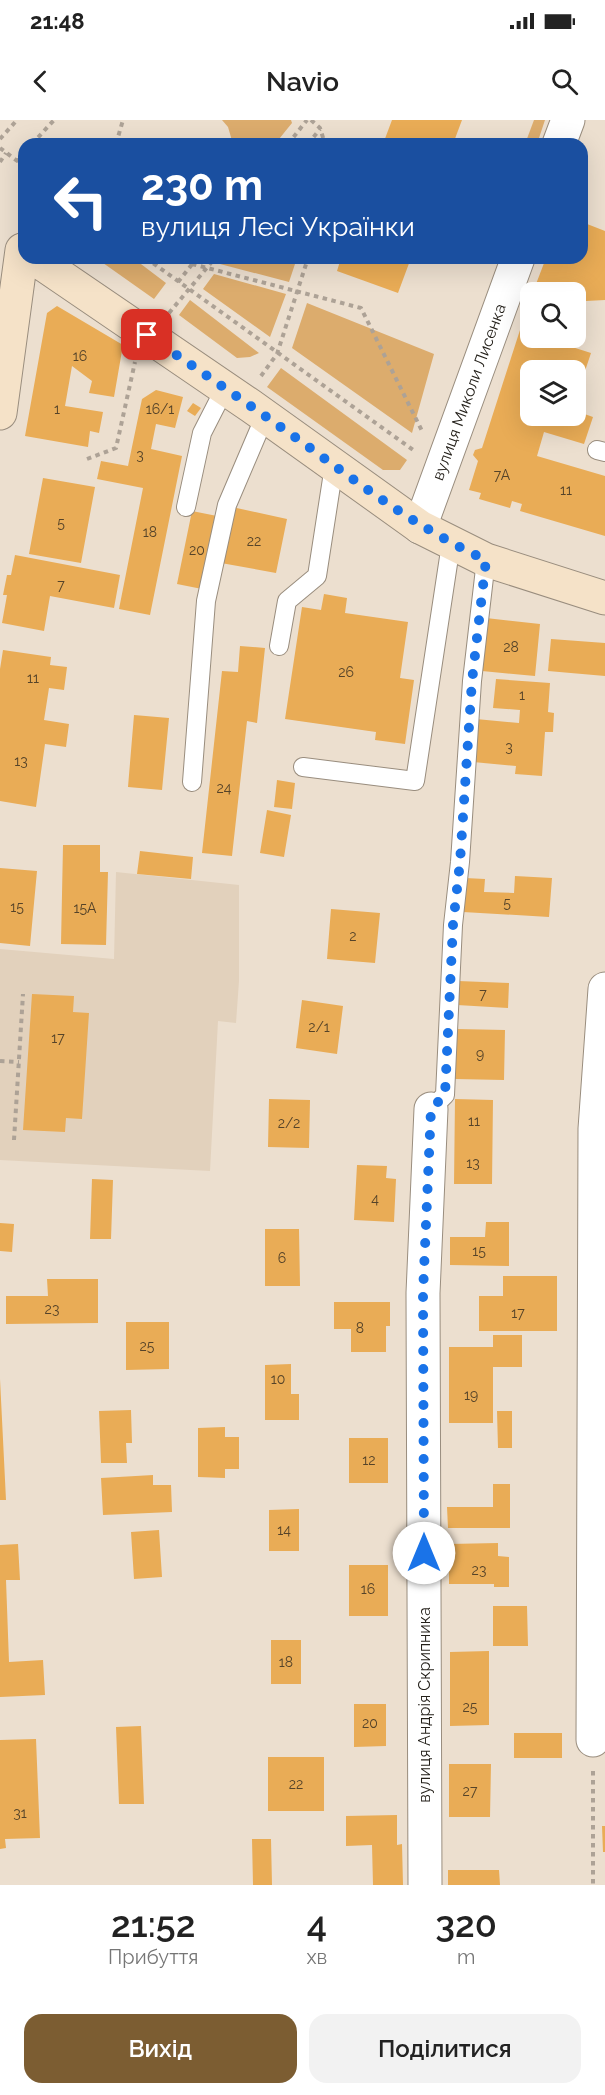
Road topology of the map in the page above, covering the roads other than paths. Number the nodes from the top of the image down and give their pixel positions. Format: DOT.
graph roads {
  1 [pos="568,120"];
  2 [pos="561,138"];
  3 [pos="18,264"];
  4 [pos="44,264"];
  5 [pos="516,264"];
  6 [pos="240,387"];
  7 [pos="2,392"];
  8 [pos="265,416"];
  9 [pos="334,466"];
  10 [pos="186,507"];
  11 [pos="420,527"];
  12 [pos="451,544"];
  13 [pos="486,560"];
  14 [pos="605,598"];
  15 [pos="279,646"];
  16 [pos="303,767"];
  17 [pos="192,782"];
  18 [pos="605,989"];
  19 [pos="601,1075"];
  20 [pos="431,1109"];
  21 [pos="593,1740"];
  22 [pos="425,1885"];
  1 -- 2 [label="street"];
  3 -- 7 [label="street"];
  4 -- 6 [label="street"];
  5 -- 11 [label="street, вулиця Миколи Лисенка"];
  6 -- 8 [label="street"];
  6 -- 10 [label="lane"];
  8 -- 9 [label="street"];
  8 -- 17 [label="lane"];
  9 -- 11 [label="street"];
  9 -- 15 [label="lane"];
  11 -- 12 [label="street"];
  12 -- 13 [label="street"];
  12 -- 16 [label="lane"];
  13 -- 14 [label="street"];
  13 -- 20 [label="lane, вулиця Андрія Скрипника"];
  18 -- 19 [label="street"];
  19 -- 21 [label="street"];
  20 -- 22 [label="street, вулиця Андрія Скрипника"];
}
